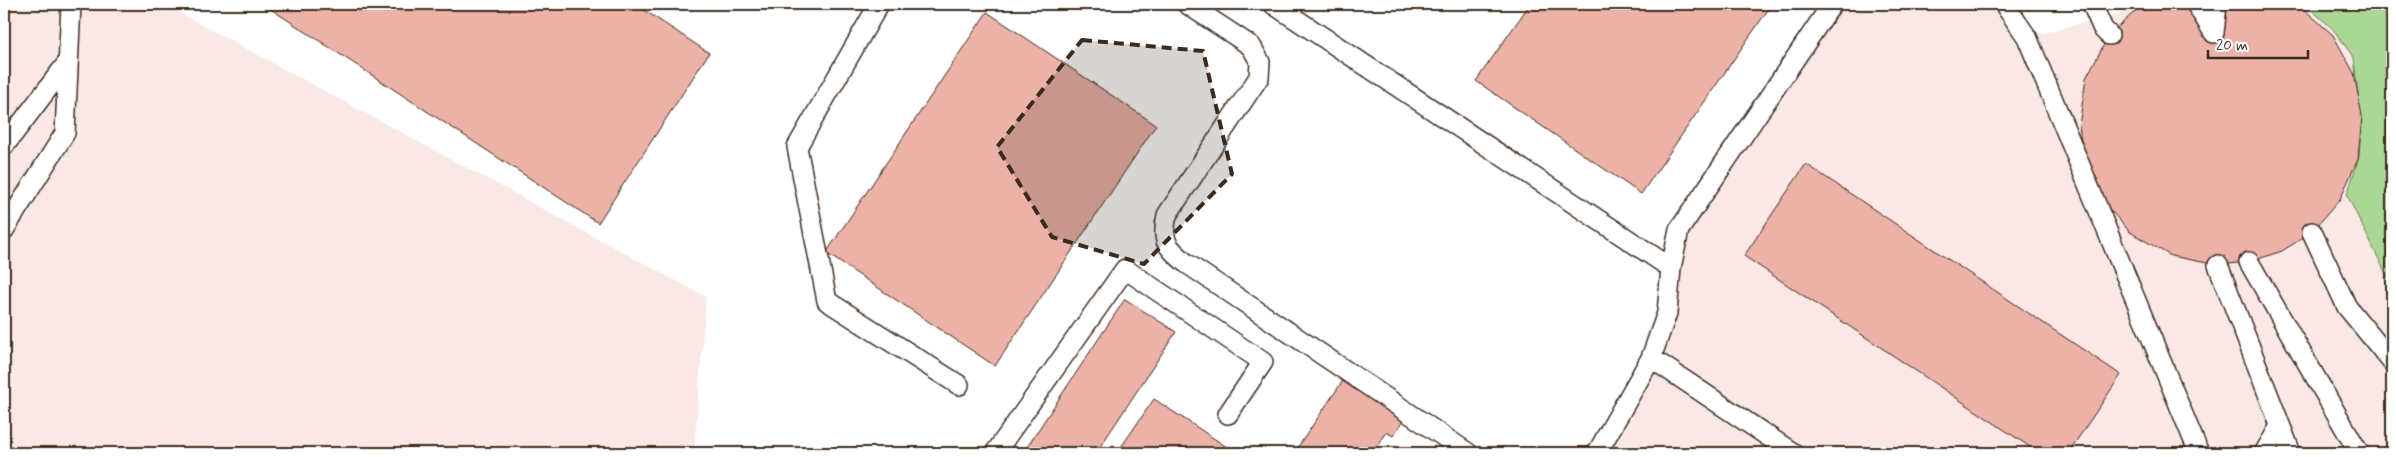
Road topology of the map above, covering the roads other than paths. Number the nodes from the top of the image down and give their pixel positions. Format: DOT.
graph roads {
  1 [pos="70,4"];
  2 [pos="879,4"];
  3 [pos="1187,4"];
  4 [pos="1273,4"];
  5 [pos="1832,4"];
  6 [pos="2004,4"];
  7 [pos="2080,4"];
  8 [pos="2092,4"];
  9 [pos="2196,4"];
  10 [pos="2217,4"];
  11 [pos="68,62"];
  12 [pos="4,146"];
  13 [pos="4,230"];
  14 [pos="2312,232"];
  15 [pos="2249,262"];
  16 [pos="2218,265"];
  17 [pos="1671,268"];
  18 [pos="1651,358"];
  19 [pos="2392,362"];
  20 [pos="959,385"];
  21 [pos="1228,414"];
  22 [pos="2280,426"];
  23 [pos="2360,450"];
  24 [pos="995,453"];
  25 [pos="1468,453"];
  26 [pos="1597,453"];
  27 [pos="1793,453"];
  28 [pos="2199,453"];
  29 [pos="2264,453"];
  30 [pos="2291,453"];
  1 -- 11 [label="lane"];
  2 -- 20 [label="lane"];
  3 -- 25 [label="lane"];
  4 -- 17 [label="lane"];
  5 -- 17 [label="lane"];
  6 -- 28 [label="lane"];
  7 -- 8 [label="lane"];
  9 -- 10 [label="lane"];
  11 -- 12 [label="lane"];
  11 -- 13 [label="lane"];
  14 -- 19 [label="lane"];
  15 -- 23 [label="lane"];
  16 -- 22 [label="lane"];
  17 -- 18 [label="lane"];
  18 -- 26 [label="lane"];
  18 -- 27 [label="lane"];
  21 -- 24 [label="lane"];
  22 -- 29 [label="lane"];
  22 -- 30 [label="lane"];
}
